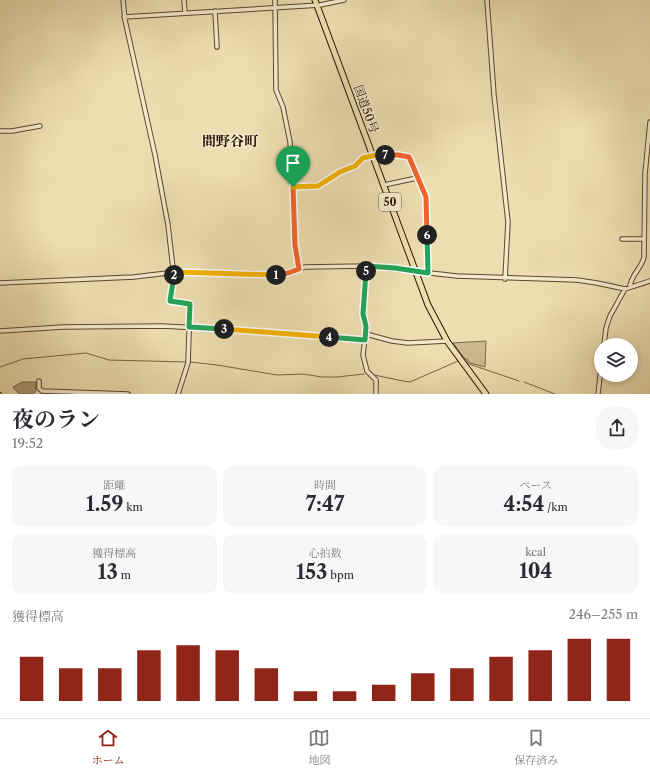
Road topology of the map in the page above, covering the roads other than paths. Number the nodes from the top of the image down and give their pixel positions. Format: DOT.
graph roads {
  1 [pos="122,0"];
  2 [pos="184,0"];
  3 [pos="275,0"];
  4 [pos="344,0"];
  5 [pos="487,0"];
  6 [pos="316,3"];
  7 [pos="275,8"];
  8 [pos="215,11"];
  9 [pos="185,13"];
  10 [pos="124,17"];
  11 [pos="217,47"];
  12 [pos="650,122"];
  13 [pos="40,126"];
  14 [pos="0,131"];
  15 [pos="373,156"];
  16 [pos="418,178"];
  17 [pos="384,185"];
  18 [pos="293,187"];
  19 [pos="622,239"];
  20 [pos="644,239"];
  21 [pos="366,266"];
  22 [pos="299,269"];
  23 [pos="416,271"];
  24 [pos="173,272"];
  25 [pos="428,273"];
  26 [pos="505,279"];
  27 [pos="650,281"];
  28 [pos="0,283"];
  29 [pos="630,288"];
  30 [pos="625,289"];
  31 [pos="189,327"];
  32 [pos="0,331"];
  33 [pos="366,334"];
  34 [pos="605,338"];
  35 [pos="365,340"];
  36 [pos="447,340"];
  37 [pos="39,381"];
  38 [pos="599,382"];
  39 [pos="128,394"];
  40 [pos="178,394"];
  41 [pos="376,394"];
  42 [pos="486,394"];
  43 [pos="598,394"];
  1 -- 10 [label="street"];
  2 -- 9 [label="street"];
  3 -- 7 [label="street"];
  4 -- 6 [label="street"];
  5 -- 26 [label="street"];
  6 -- 7 [label="street"];
  6 -- 15 [label="highway, 国道50号 / 50"];
  7 -- 8 [label="street"];
  7 -- 18 [label="street"];
  8 -- 9 [label="street"];
  8 -- 11 [label="street"];
  9 -- 10 [label="street"];
  10 -- 24 [label="street"];
  12 -- 20 [label="street"];
  13 -- 14 [label="street"];
  15 -- 16 [label="street"];
  15 -- 17 [label="highway, 国道50号 / 50"];
  15 -- 18 [label="street"];
  16 -- 17 [label="street"];
  16 -- 25 [label="street"];
  17 -- 23 [label="highway, 国道50号 / 50"];
  18 -- 22 [label="street"];
  19 -- 20 [label="street"];
  20 -- 29 [label="street"];
  21 -- 22 [label="street"];
  21 -- 23 [label="street"];
  21 -- 33 [label="street"];
  22 -- 24 [label="street"];
  23 -- 25 [label="street"];
  23 -- 36 [label="highway, 国道50号 / 50"];
  24 -- 28 [label="street"];
  24 -- 31 [label="street"];
  25 -- 26 [label="street"];
  26 -- 30 [label="street"];
  27 -- 29 [label="street"];
  29 -- 30 [label="street"];
  30 -- 34 [label="street"];
  31 -- 32 [label="street"];
  31 -- 35 [label="street"];
  31 -- 40 [label="street"];
  33 -- 35 [label="street"];
  33 -- 36 [label="street"];
  35 -- 41 [label="street"];
  36 -- 42 [label="highway, 国道50号 / 50"];
  37 -- 39 [label="street"];
  38 -- 43 [label="street"];
}
